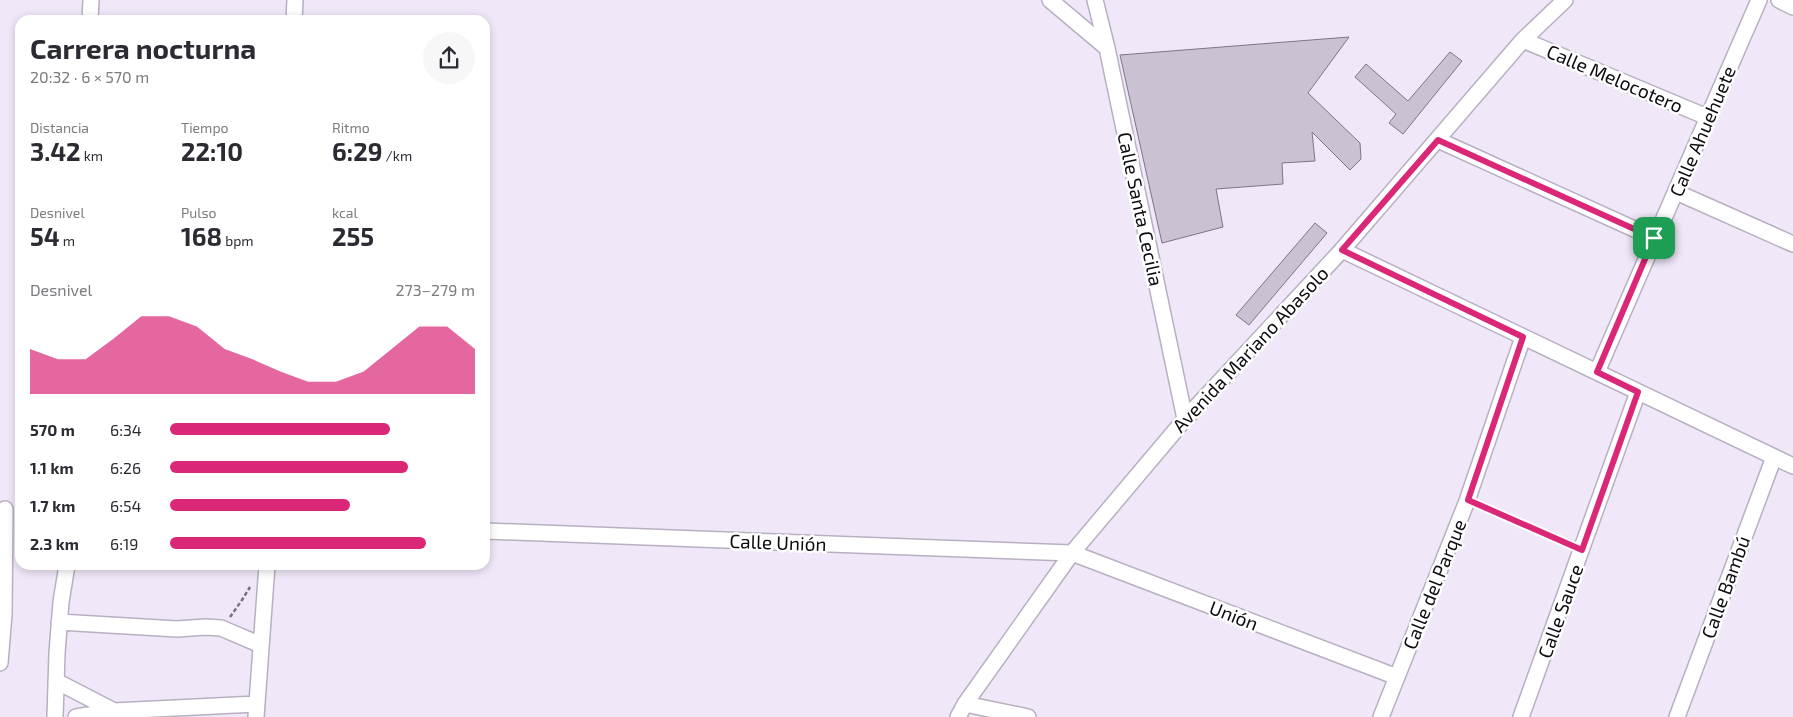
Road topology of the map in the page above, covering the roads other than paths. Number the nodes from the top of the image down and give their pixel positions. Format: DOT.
graph roads {
  1 [pos="91,0"];
  2 [pos="295,0"];
  3 [pos="1050,0"];
  4 [pos="1095,0"];
  5 [pos="1565,0"];
  6 [pos="1759,0"];
  7 [pos="1779,0"];
  8 [pos="1793,7"];
  9 [pos="90,15"];
  10 [pos="294,15"];
  11 [pos="1523,40"];
  12 [pos="1107,48"];
  13 [pos="1707,117"];
  14 [pos="1438,140"];
  15 [pos="1676,192"];
  16 [pos="1654,238"];
  17 [pos="1793,244"];
  18 [pos="1342,250"];
  19 [pos="1523,337"];
  20 [pos="1597,372"];
  21 [pos="1638,392"];
  22 [pos="1185,419"];
  23 [pos="1774,457"];
  24 [pos="1792,464"];
  25 [pos="2,508"];
  26 [pos="15,509"];
  27 [pos="490,532"];
  28 [pos="1072,553"];
  29 [pos="66,570"];
  30 [pos="267,570"];
  31 [pos="59,622"];
  32 [pos="261,645"];
  33 [pos="0,663"];
  34 [pos="1397,677"];
  35 [pos="56,681"];
  36 [pos="962,710"];
  37 [pos="256,711"];
  38 [pos="114,712"];
  39 [pos="55,717"];
  40 [pos="76,717"];
  41 [pos="1028,717"];
  42 [pos="1381,717"];
  43 [pos="1522,717"];
  44 [pos="1677,717"];
  1 -- 9 [label="street"];
  2 -- 10 [label="street"];
  3 -- 12 [label="street"];
  4 -- 12 [label="street, Calle Santa Cecilia"];
  5 -- 11 [label="street, Avenida Mariano Abasolo"];
  6 -- 13 [label="street, Calle Ahuehuete"];
  7 -- 8 [label="street"];
  11 -- 13 [label="street, Calle Melocotero"];
  11 -- 14 [label="street, Avenida Mariano Abasolo"];
  12 -- 22 [label="street, Calle Santa Cecilia"];
  13 -- 15 [label="street, Calle Ahuehuete"];
  14 -- 16 [label="street"];
  14 -- 18 [label="street, Avenida Mariano Abasolo"];
  15 -- 16 [label="street, Calle Ahuehuete"];
  15 -- 17 [label="street"];
  16 -- 20 [label="street, Calle Ahuehuete"];
  18 -- 19 [label="street"];
  18 -- 22 [label="street, Avenida Mariano Abasolo"];
  19 -- 20 [label="street"];
  19 -- 34 [label="street, Calle del Parque"];
  20 -- 21 [label="street"];
  21 -- 23 [label="street"];
  21 -- 43 [label="street, Calle Sauce"];
  22 -- 28 [label="street, Avenida Mariano Abasolo"];
  23 -- 24 [label="street"];
  23 -- 44 [label="street, Calle Bambú"];
  25 -- 26 [label="street"];
  25 -- 33 [label="street"];
  27 -- 28 [label="street, Calle Unión"];
  28 -- 34 [label="street, Unión"];
  28 -- 36 [label="street, Avenida Mariano Abasolo"];
  29 -- 31 [label="street"];
  30 -- 32 [label="street"];
  31 -- 32 [label="street"];
  31 -- 35 [label="street"];
  32 -- 37 [label="street"];
  34 -- 42 [label="street, Calle del Parque"];
  35 -- 38 [label="street"];
  35 -- 39 [label="street"];
  36 -- 41 [label="street"];
  37 -- 38 [label="street"];
  38 -- 40 [label="street"];
}
